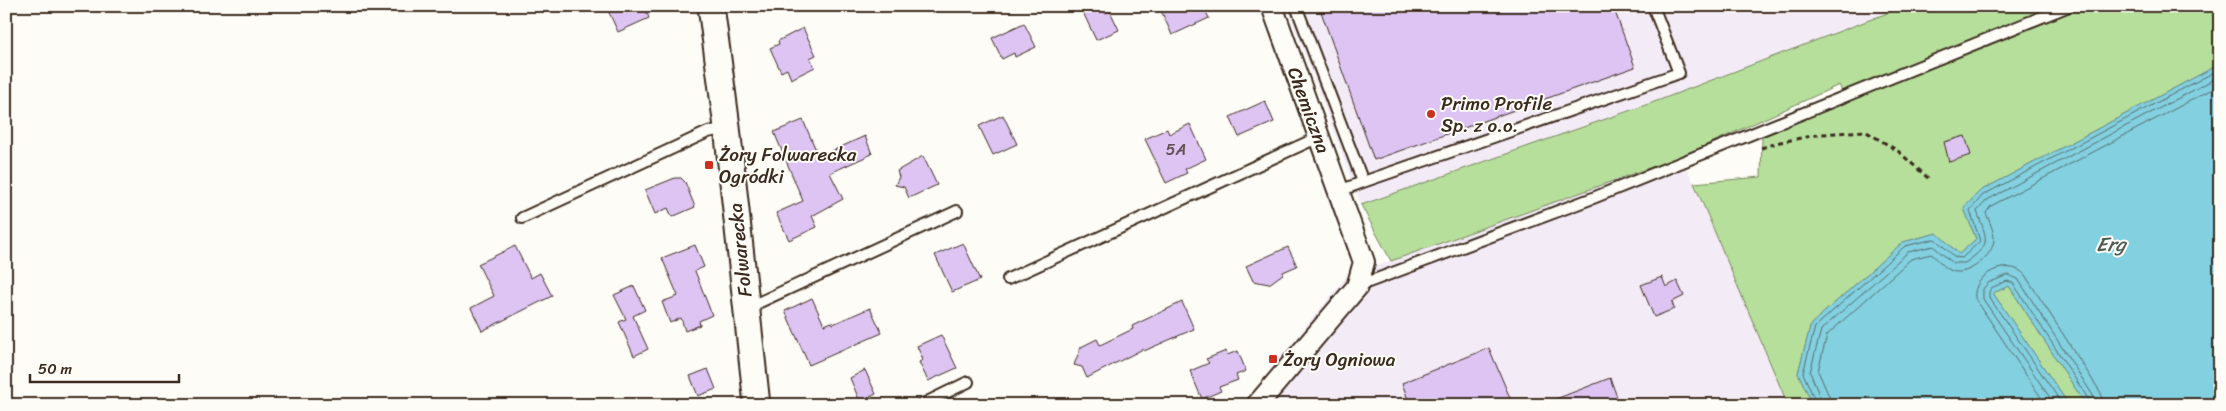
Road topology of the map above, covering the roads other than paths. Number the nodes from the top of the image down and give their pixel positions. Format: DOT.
graph roads {
  1 [pos="711,6"];
  2 [pos="1272,6"];
  3 [pos="1296,6"];
  4 [pos="1653,6"];
  5 [pos="2069,6"];
  6 [pos="727,128"];
  7 [pos="1319,137"];
  8 [pos="1363,182"];
  9 [pos="1339,191"];
  10 [pos="957,211"];
  11 [pos="522,218"];
  12 [pos="1008,279"];
  13 [pos="1357,287"];
  14 [pos="747,308"];
  15 [pos="968,382"];
  16 [pos="757,405"];
  17 [pos="921,405"];
  18 [pos="1257,405"];
  1 -- 6 [label="street, Folwarecka"];
  2 -- 7 [label="street, Chemiczna"];
  3 -- 8 [label="lane"];
  4 -- 8 [label="lane"];
  5 -- 13 [label="lane"];
  6 -- 11 [label="lane"];
  6 -- 14 [label="street, Folwarecka"];
  7 -- 9 [label="street, Chemiczna"];
  7 -- 12 [label="lane"];
  8 -- 9 [label="lane"];
  9 -- 13 [label="street, Chemiczna"];
  10 -- 14 [label="lane"];
  13 -- 18 [label="street"];
  14 -- 16 [label="street, Folwarecka"];
  15 -- 17 [label="lane"];
}
